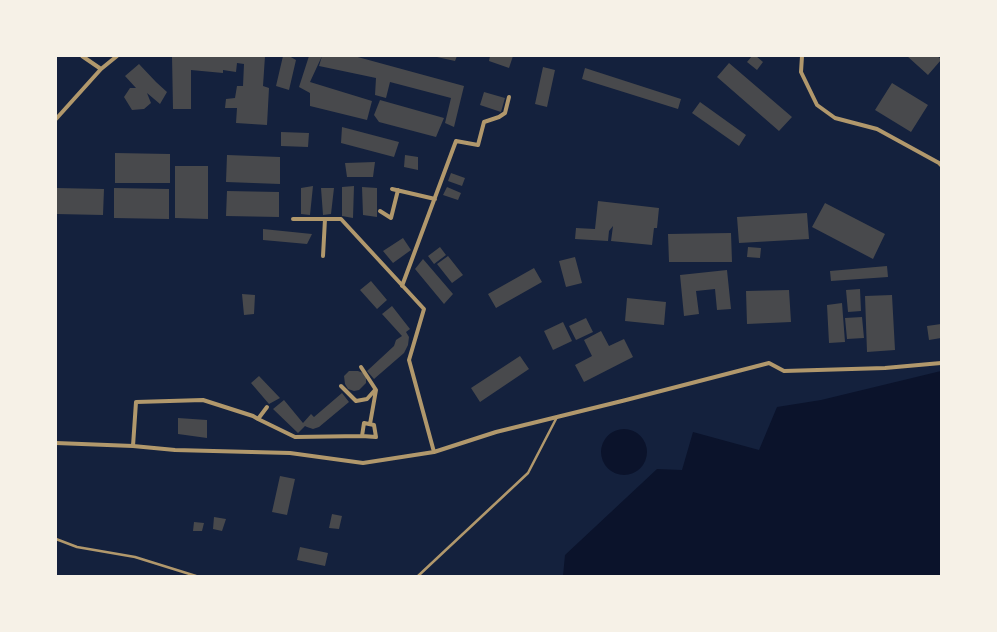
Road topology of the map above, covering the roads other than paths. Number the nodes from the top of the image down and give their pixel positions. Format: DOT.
graph roads {
  1 [pos="82,56"];
  2 [pos="117,56"];
  3 [pos="802,56"];
  4 [pos="100,69"];
  5 [pos="509,97"];
  6 [pos="56,119"];
  7 [pos="941,165"];
  8 [pos="392,189"];
  9 [pos="398,190"];
  10 [pos="434,199"];
  11 [pos="380,211"];
  12 [pos="293,219"];
  13 [pos="325,219"];
  14 [pos="323,256"];
  15 [pos="402,286"];
  16 [pos="941,363"];
  17 [pos="361,367"];
  18 [pos="341,386"];
  19 [pos="376,390"];
  20 [pos="267,407"];
  21 [pos="557,417"];
  22 [pos="258,419"];
  23 [pos="370,424"];
  24 [pos="362,436"];
  25 [pos="56,443"];
  26 [pos="133,446"];
  27 [pos="434,452"];
  28 [pos="56,539"];
  29 [pos="196,576"];
  30 [pos="418,576"];
  1 -- 4 [label="street"];
  2 -- 4 [label="street"];
  3 -- 7 [label="street"];
  4 -- 6 [label="street"];
  5 -- 10 [label="street"];
  8 -- 9 [label="street"];
  9 -- 10 [label="street"];
  9 -- 11 [label="street"];
  10 -- 15 [label="street"];
  12 -- 13 [label="street"];
  13 -- 14 [label="street"];
  13 -- 15 [label="street"];
  15 -- 27 [label="street"];
  16 -- 21 [label="street"];
  17 -- 19 [label="street"];
  18 -- 19 [label="street"];
  19 -- 23 [label="street"];
  20 -- 22 [label="street"];
  21 -- 27 [label="street"];
  21 -- 30 [label="lane"];
  22 -- 24 [label="street"];
  22 -- 26 [label="street"];
  23 -- 24 [label="street"];
  23 -- 24 [label="street"];
  25 -- 26 [label="street"];
  26 -- 27 [label="street"];
  28 -- 29 [label="lane"];
}
